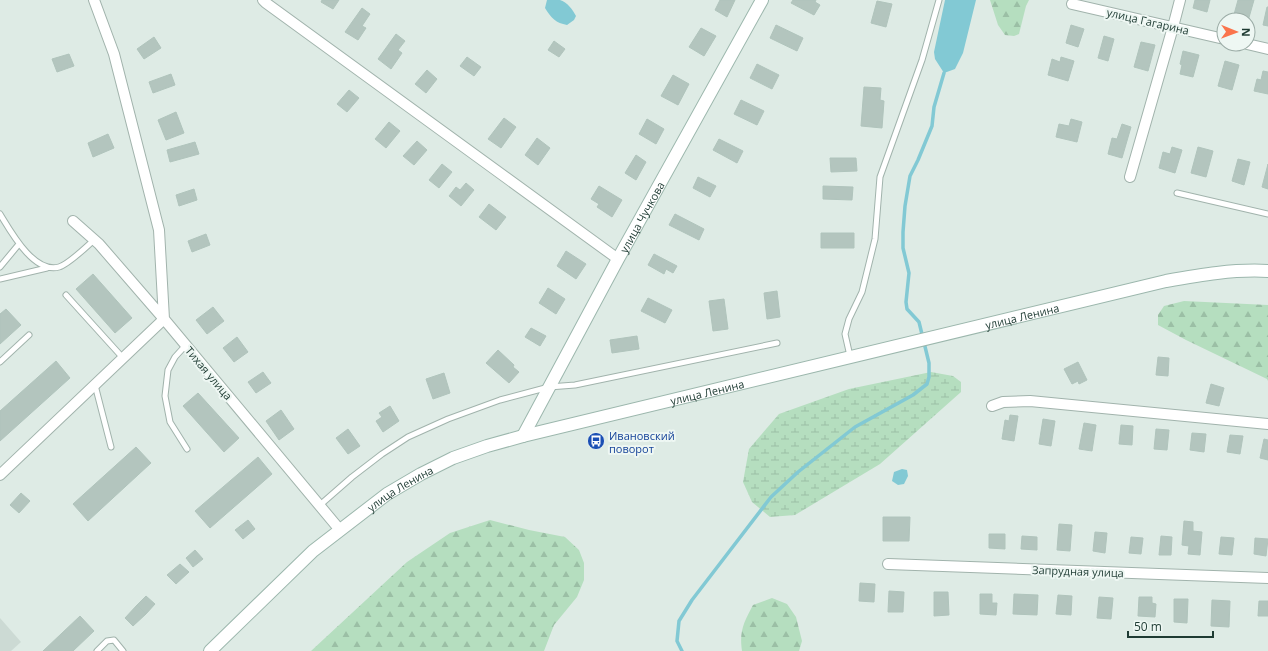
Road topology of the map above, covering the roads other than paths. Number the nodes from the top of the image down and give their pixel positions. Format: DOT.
graph roads {
  1 [pos="94,0"];
  2 [pos="263,0"];
  3 [pos="762,0"];
  4 [pos="939,0"];
  5 [pos="1180,0"];
  6 [pos="1072,4"];
  7 [pos="1173,27"];
  8 [pos="1216,37"];
  9 [pos="1256,46"];
  10 [pos="1268,49"];
  11 [pos="1130,177"];
  12 [pos="1177,193"];
  13 [pos="0,214"];
  14 [pos="1268,214"];
  15 [pos="73,221"];
  16 [pos="94,240"];
  17 [pos="19,244"];
  18 [pos="618,259"];
  19 [pos="0,267"];
  20 [pos="48,268"];
  21 [pos="1268,271"];
  22 [pos="0,279"];
  23 [pos="66,294"];
  24 [pos="164,319"];
  25 [pos="29,335"];
  26 [pos="777,343"];
  27 [pos="186,345"];
  28 [pos="850,356"];
  29 [pos="123,358"];
  30 [pos="0,362"];
  31 [pos="95,385"];
  32 [pos="549,387"];
  33 [pos="992,406"];
  34 [pos="1268,424"];
  35 [pos="523,436"];
  36 [pos="111,447"];
  37 [pos="187,449"];
  38 [pos="0,475"];
  39 [pos="320,505"];
  40 [pos="340,530"];
  41 [pos="888,564"];
  42 [pos="1268,578"];
  43 [pos="97,651"];
  44 [pos="123,651"];
  45 [pos="210,651"];
  1 -- 24 [label="street"];
  2 -- 18 [label="street"];
  3 -- 18 [label="main road, улица Чучкова"];
  4 -- 28 [label="lane"];
  5 -- 7 [label="street"];
  6 -- 7 [label="street, улица Гагарина"];
  7 -- 8 [label="street, улица Гагарина"];
  7 -- 11 [label="street"];
  9 -- 10 [label="street"];
  12 -- 14 [label="lane"];
  13 -- 17 [label="lane"];
  15 -- 16 [label="street, Тихая улица"];
  16 -- 20 [label="lane"];
  16 -- 24 [label="street, Тихая улица"];
  17 -- 19 [label="lane"];
  17 -- 20 [label="lane"];
  18 -- 32 [label="main road, улица Чучкова"];
  20 -- 22 [label="lane"];
  21 -- 28 [label="main road, улица Ленина"];
  23 -- 29 [label="lane"];
  24 -- 27 [label="street, Тихая улица"];
  24 -- 29 [label="street"];
  25 -- 30 [label="lane"];
  26 -- 32 [label="lane"];
  27 -- 37 [label="lane"];
  27 -- 39 [label="street, Тихая улица"];
  28 -- 35 [label="main road, улица Ленина"];
  29 -- 31 [label="street"];
  31 -- 36 [label="lane"];
  31 -- 38 [label="street"];
  32 -- 35 [label="main road, улица Чучкова"];
  32 -- 39 [label="lane"];
  33 -- 34 [label="street"];
  35 -- 40 [label="main road, улица Ленина"];
  39 -- 40 [label="street, Тихая улица"];
  40 -- 45 [label="main road, улица Ленина"];
  41 -- 42 [label="street, Запрудная улица"];
  43 -- 44 [label="lane"];
}
